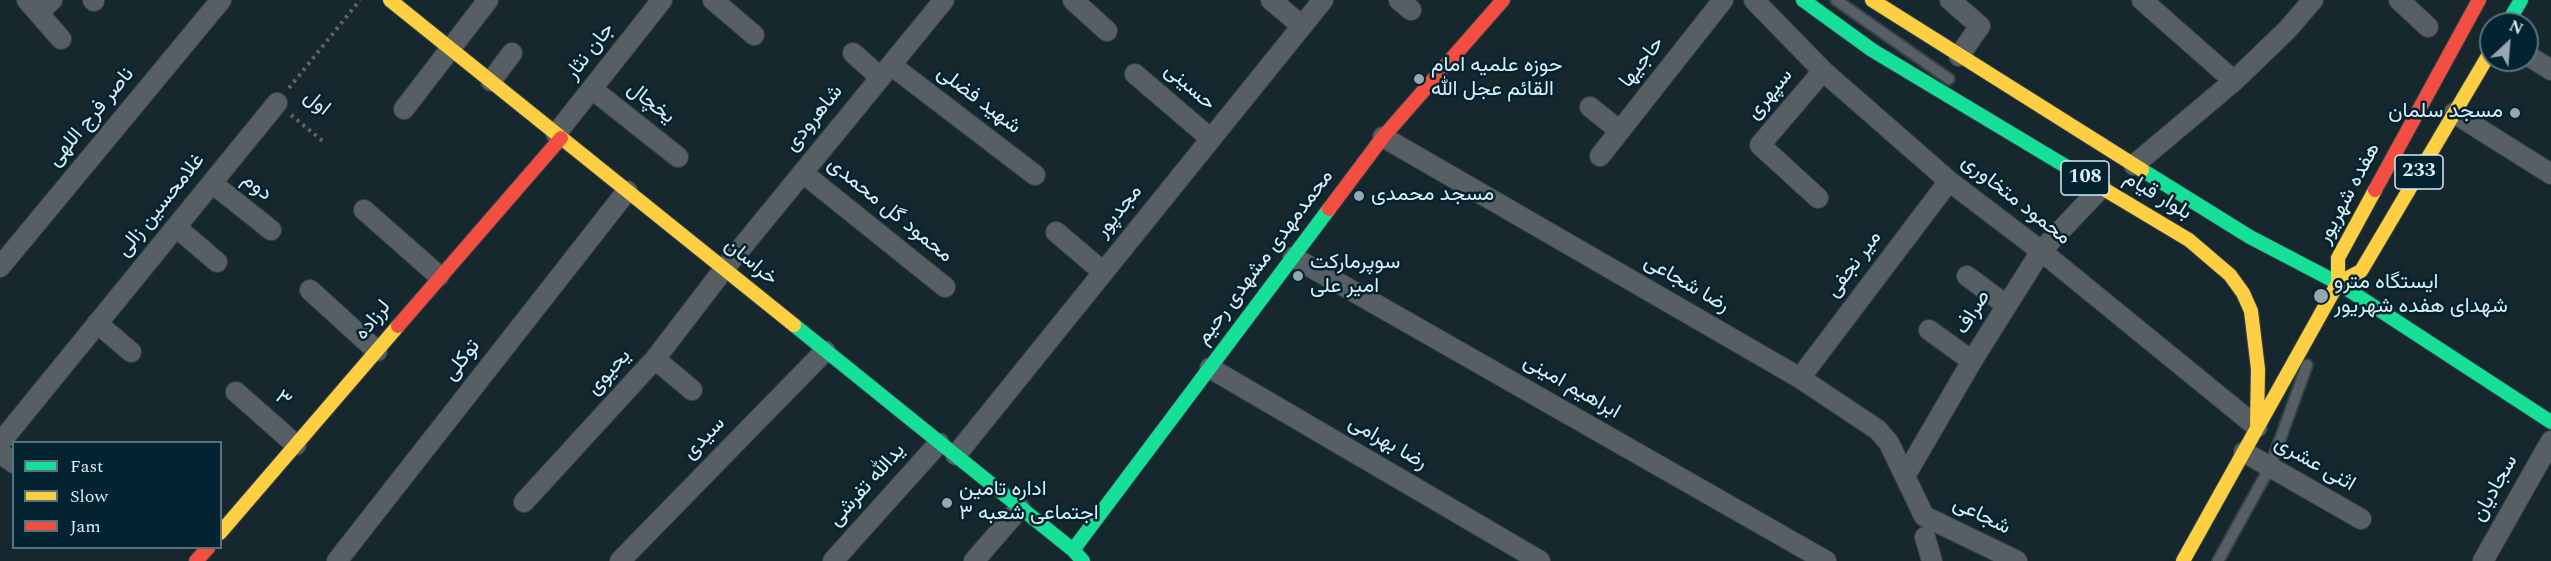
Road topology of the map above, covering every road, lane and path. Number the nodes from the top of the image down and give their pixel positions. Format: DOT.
graph roads {
  1 [pos="221,0"];
  2 [pos="360,0"];
  3 [pos="488,0"];
  4 [pos="662,0"];
  5 [pos="713,0"];
  6 [pos="944,0"];
  7 [pos="1073,0"];
  8 [pos="1271,0"];
  9 [pos="1323,0"];
  10 [pos="1503,0"];
  11 [pos="1723,0"];
  12 [pos="1754,0"];
  13 [pos="1803,0"];
  14 [pos="1836,0"];
  15 [pos="1872,0"];
  16 [pos="1950,0"];
  17 [pos="2313,0"];
  18 [pos="2399,0"];
  19 [pos="2479,0"];
  20 [pos="2147,2"];
  21 [pos="39,4"];
  22 [pos="402,4"];
  23 [pos="1302,26"];
  24 [pos="2428,27"];
  25 [pos="1107,31"];
  26 [pos="754,35"];
  27 [pos="61,39"];
  28 [pos="450,50"];
  29 [pos="512,53"];
  30 [pos="853,53"];
  31 [pos="1959,56"];
  32 [pos="886,71"];
  33 [pos="1823,71"];
  34 [pos="2479,71"];
  35 [pos="1135,74"];
  36 [pos="491,81"];
  37 [pos="2234,81"];
  38 [pos="1963,88"];
  39 [pos="592,89"];
  40 [pos="277,103"];
  41 [pos="1590,107"];
  42 [pos="404,108"];
  43 [pos="2454,113"];
  44 [pos="2002,114"];
  45 [pos="1620,131"];
  46 [pos="559,136"];
  47 [pos="1383,137"];
  48 [pos="1211,139"];
  49 [pos="325,143"];
  50 [pos="1600,156"];
  51 [pos="678,157"];
  52 [pos="2134,165"];
  53 [pos="803,173"];
  54 [pos="2551,174"];
  55 [pos="1035,175"];
  56 [pos="1949,181"];
  57 [pos="212,183"];
  58 [pos="2100,188"];
  59 [pos="627,191"];
  60 [pos="1818,198"];
  61 [pos="364,210"];
  62 [pos="176,226"];
  63 [pos="271,230"];
  64 [pos="1056,232"];
  65 [pos="2189,240"];
  66 [pos="2041,251"];
  67 [pos="1293,257"];
  68 [pos="217,262"];
  69 [pos="1,263"];
  70 [pos="723,269"];
  71 [pos="1102,272"];
  72 [pos="438,276"];
  73 [pos="1967,276"];
  74 [pos="2338,283"];
  75 [pos="945,287"];
  76 [pos="310,290"];
  77 [pos="2006,305"];
  78 [pos="97,323"];
  79 [pos="1929,330"];
  80 [pos="377,351"];
  81 [pos="825,351"];
  82 [pos="131,352"];
  83 [pos="655,359"];
  84 [pos="1972,360"];
  85 [pos="1210,368"];
  86 [pos="1800,378"];
  87 [pos="692,390"];
  88 [pos="236,392"];
  89 [pos="2551,422"];
  90 [pos="2257,427"];
  91 [pos="2551,441"];
  92 [pos="0,443"];
  93 [pos="939,443"];
  94 [pos="296,445"];
  95 [pos="2244,452"];
  96 [pos="956,455"];
  97 [pos="2270,466"];
  98 [pos="1905,476"];
  99 [pos="524,502"];
  100 [pos="1020,508"];
  101 [pos="1924,516"];
  102 [pos="2361,519"];
  103 [pos="222,531"];
  104 [pos="1924,537"];
  105 [pos="1073,550"];
  106 [pos="337,561"];
  107 [pos="620,561"];
  108 [pos="833,561"];
  109 [pos="974,561"];
  110 [pos="1083,561"];
  111 [pos="1540,561"];
  112 [pos="1826,561"];
  113 [pos="1932,561"];
  114 [pos="2017,561"];
  115 [pos="2183,561"];
  116 [pos="2218,561"];
  117 [pos="2483,561"];
  1 -- 69 [label="street, ناصر فرج اللهی"];
  2 -- 40 [label="path"];
  3 -- 28 [label="street"];
  4 -- 39 [label="street, جان نثار"];
  5 -- 26 [label="street"];
  6 -- 32 [label="street, شاهرودی"];
  7 -- 25 [label="street"];
  8 -- 23 [label="street"];
  9 -- 23 [label="street, مجدپور"];
  10 -- 47 [label="main road, محمدمهدی مشهدی رحیم"];
  11 -- 45 [label="street, حاجیها"];
  12 -- 33 [label="street, محمود متخاوری"];
  13 -- 58 [label="main road, بلوار قیام / 108"];
  14 -- 38 [label="lane"];
  15 -- 31 [label="main road, بلوار قیام / 108"];
  16 -- 31 [label="street"];
  17 -- 37 [label="street"];
  18 -- 24 [label="street"];
  19 -- 74 [label="main road, هفده شهریور / 233"];
  20 -- 37 [label="street"];
  21 -- 27 [label="street"];
  22 -- 28 [label="main road, خراسان"];
  23 -- 48 [label="street, مجدپور"];
  28 -- 36 [label="main road, خراسان"];
  28 -- 42 [label="street"];
  29 -- 36 [label="street"];
  30 -- 32 [label="street, شهید فضلی"];
  31 -- 52 [label="main road, بلوار قیام / 108"];
  32 -- 53 [label="street, شاهرودی"];
  32 -- 55 [label="street, شهید فضلی"];
  33 -- 56 [label="street, محمود متخاوری"];
  33 -- 60 [label="street, سپهری"];
  34 -- 43 [label="main road, هفده شهریور / 233"];
  35 -- 48 [label="street, حسینی"];
  36 -- 46 [label="main road, خراسان"];
  37 -- 52 [label="street"];
  39 -- 46 [label="street, جان نثار"];
  39 -- 51 [label="street, یخچال"];
  40 -- 49 [label="path, اول"];
  40 -- 57 [label="street, غلامحسین زالی"];
  41 -- 45 [label="street"];
  43 -- 54 [label="street"];
  43 -- 74 [label="main road, هفده شهریور / 233"];
  44 -- 65 [label="lane"];
  45 -- 50 [label="street, حاجیها"];
  46 -- 59 [label="main road, خراسان"];
  46 -- 72 [label="main road, لرزاده"];
  47 -- 67 [label="main road, محمدمهدی مشهدی رحیم"];
  47 -- 86 [label="street, رضا شجاعی"];
  48 -- 71 [label="street, مجدپور"];
  52 -- 74 [label="main road, بلوار قیام / 108"];
  53 -- 70 [label="street, شاهرودی"];
  53 -- 75 [label="street, محمود گل محمدی"];
  56 -- 66 [label="street, محمود متخاوری"];
  56 -- 86 [label="street, میر نجفی"];
  57 -- 62 [label="street, غلامحسین زالی"];
  57 -- 63 [label="street, دوم"];
  58 -- 65 [label="main road, بلوار قیام / 108"];
  58 -- 66 [label="street, صراف"];
  59 -- 70 [label="main road, خراسان"];
  59 -- 106 [label="street, توکلی"];
  61 -- 72 [label="street"];
  62 -- 68 [label="street"];
  62 -- 78 [label="street, غلامحسین زالی"];
  64 -- 71 [label="street"];
  65 -- 90 [label="main road, بلوار قیام / 108"];
  66 -- 77 [label="street, صراف"];
  66 -- 90 [label="street, محمود متخاوری"];
  67 -- 85 [label="main road, محمدمهدی مشهدی رحیم"];
  67 -- 112 [label="street, ابراهیم امینی"];
  70 -- 81 [label="main road, خراسان"];
  70 -- 83 [label="street, یحیوی"];
  71 -- 96 [label="street, مجدپور"];
  72 -- 80 [label="main road, لرزاده"];
  73 -- 77 [label="street"];
  74 -- 89 [label="main road, بلوار قیام"];
  74 -- 90 [label="main road, هفده شهریور / 233"];
  74 -- 97 [label="lane"];
  76 -- 80 [label="street"];
  77 -- 84 [label="street, صراف"];
  78 -- 82 [label="street"];
  78 -- 92 [label="street, غلامحسین زالی"];
  79 -- 84 [label="street"];
  80 -- 94 [label="main road, لرزاده"];
  81 -- 93 [label="main road, خراسان"];
  81 -- 107 [label="street, سیدی"];
  83 -- 87 [label="street"];
  83 -- 99 [label="street, یحیوی"];
  84 -- 98 [label="street, صراف"];
  85 -- 105 [label="main road, محمدمهدی مشهدی رحیم"];
  85 -- 111 [label="street, رضا بهرامی"];
  86 -- 98 [label="street, رضا شجاعی"];
  88 -- 94 [label="street, ۳"];
  90 -- 95 [label="main road, هفده شهریور / 233"];
  91 -- 117 [label="street, سجادیان"];
  93 -- 96 [label="main road, خراسان"];
  93 -- 108 [label="street, یدالله تفرشی"];
  94 -- 103 [label="main road, لرزاده"];
  95 -- 97 [label="street, اثنی عشری"];
  95 -- 115 [label="main road, هفده شهریور / 233"];
  96 -- 100 [label="main road, خراسان"];
  97 -- 102 [label="street, اثنی عشری"];
  97 -- 116 [label="lane"];
  98 -- 101 [label="street, رضا شجاعی"];
  100 -- 105 [label="main road, خراسان"];
  100 -- 109 [label="street"];
  101 -- 114 [label="street, شجاعی"];
  104 -- 113 [label="street"];
  105 -- 110 [label="main road, خراسان"];
}
